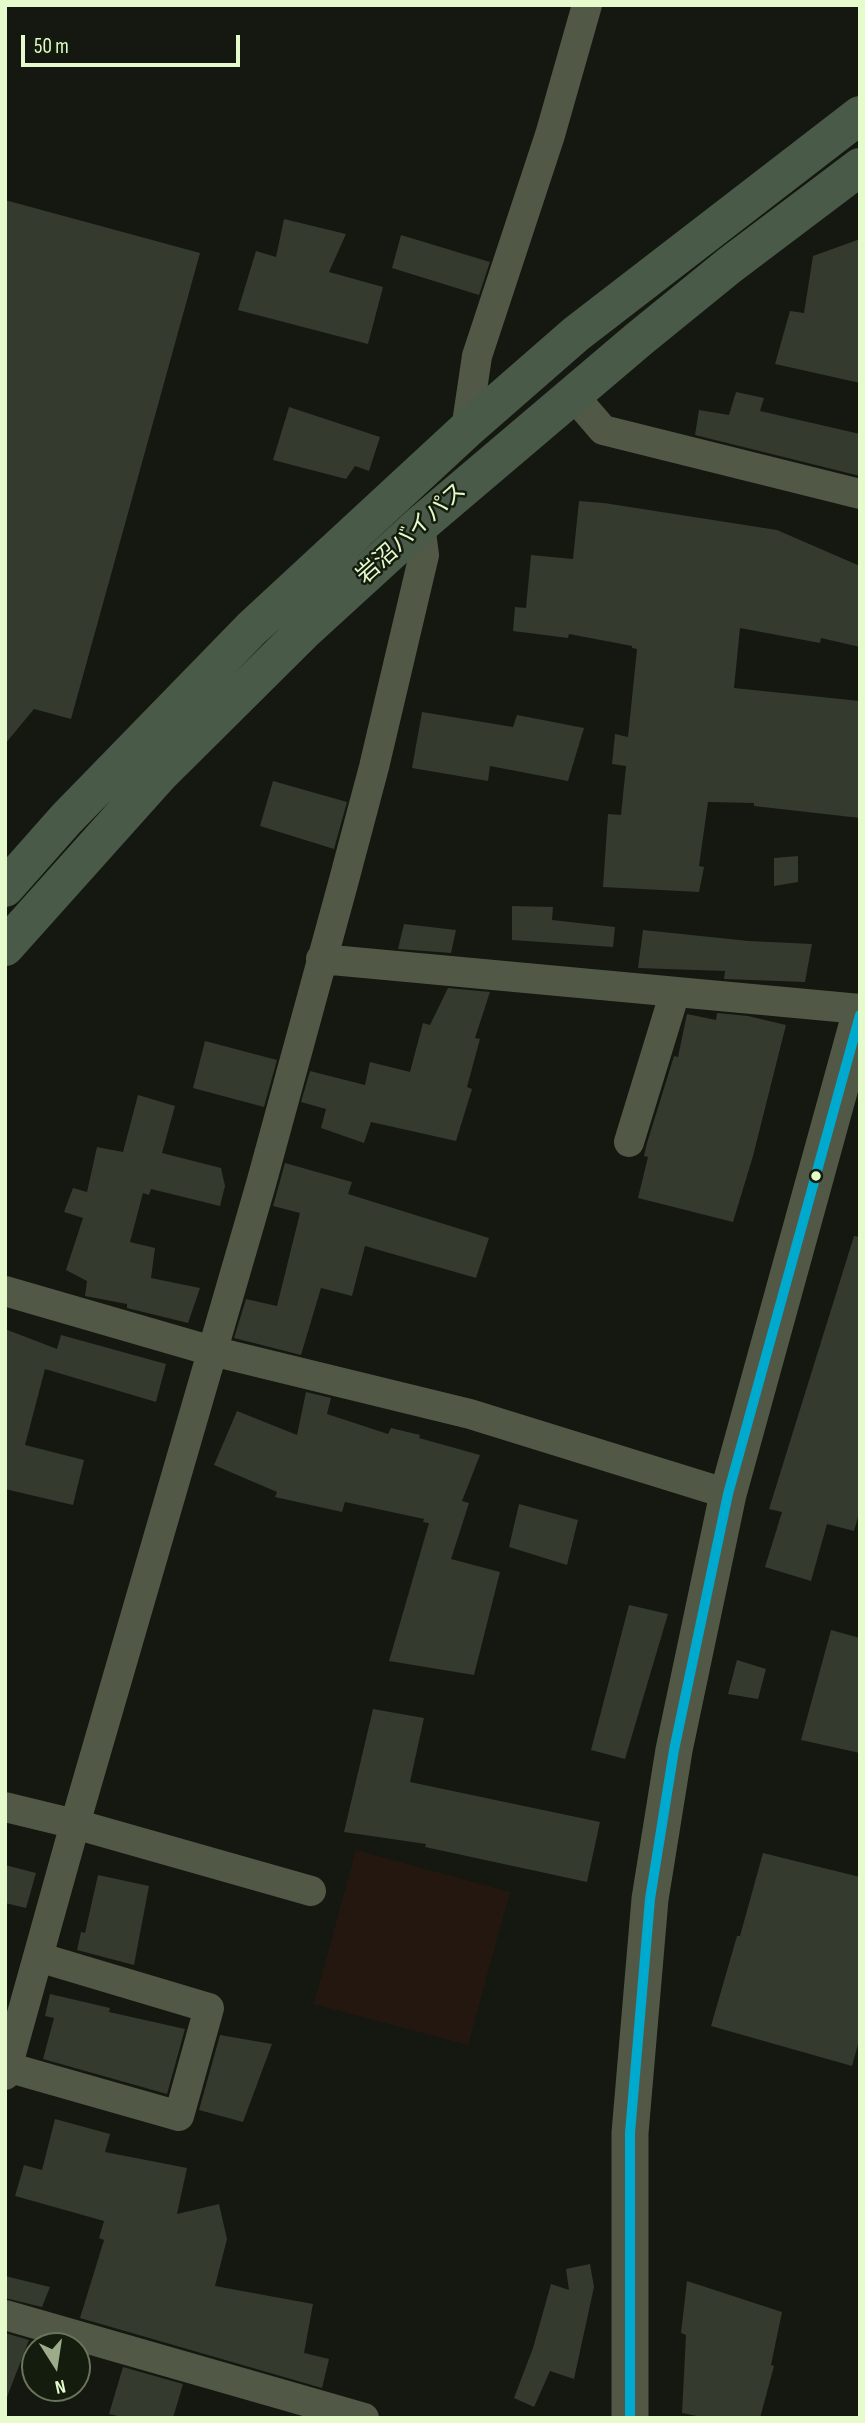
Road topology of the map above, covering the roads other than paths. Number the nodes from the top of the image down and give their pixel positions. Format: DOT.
graph roads {
  1 [pos="586,5"];
  2 [pos="860,115"];
  3 [pos="860,167"];
  4 [pos="572,394"];
  5 [pos="466,430"];
  6 [pos="860,494"];
  7 [pos="420,525"];
  8 [pos="5,888"];
  9 [pos="5,947"];
  10 [pos="321,959"];
  11 [pos="675,992"];
  12 [pos="860,1012"];
  13 [pos="629,1142"];
  14 [pos="5,1291"];
  15 [pos="212,1351"];
  16 [pos="728,1494"];
  17 [pos="5,1807"];
  18 [pos="75,1824"];
  19 [pos="311,1891"];
  20 [pos="38,1957"];
  21 [pos="6,2071"];
  22 [pos="5,2315"];
  23 [pos="276,2406"];
  24 [pos="359,2417"];
  25 [pos="630,2418"];
  1 -- 5 [label="street"];
  2 -- 5 [label="highway, 岩沼バイパス"];
  3 -- 4 [label="highway, 岩沼バイパス"];
  4 -- 6 [label="street"];
  4 -- 7 [label="highway, 岩沼バイパス"];
  5 -- 8 [label="highway, 岩沼バイパス"];
  7 -- 9 [label="highway, 岩沼バイパス"];
  7 -- 10 [label="street"];
  10 -- 11 [label="street"];
  10 -- 15 [label="street"];
  11 -- 12 [label="street"];
  11 -- 13 [label="street"];
  12 -- 16 [label="street"];
  14 -- 15 [label="street"];
  15 -- 16 [label="street"];
  15 -- 18 [label="street"];
  16 -- 25 [label="street"];
  17 -- 18 [label="street"];
  18 -- 19 [label="street"];
  18 -- 20 [label="street"];
  20 -- 21 [label="street"];
  20 -- 21 [label="street"];
  22 -- 23 [label="street"];
  23 -- 24 [label="street"];
}
